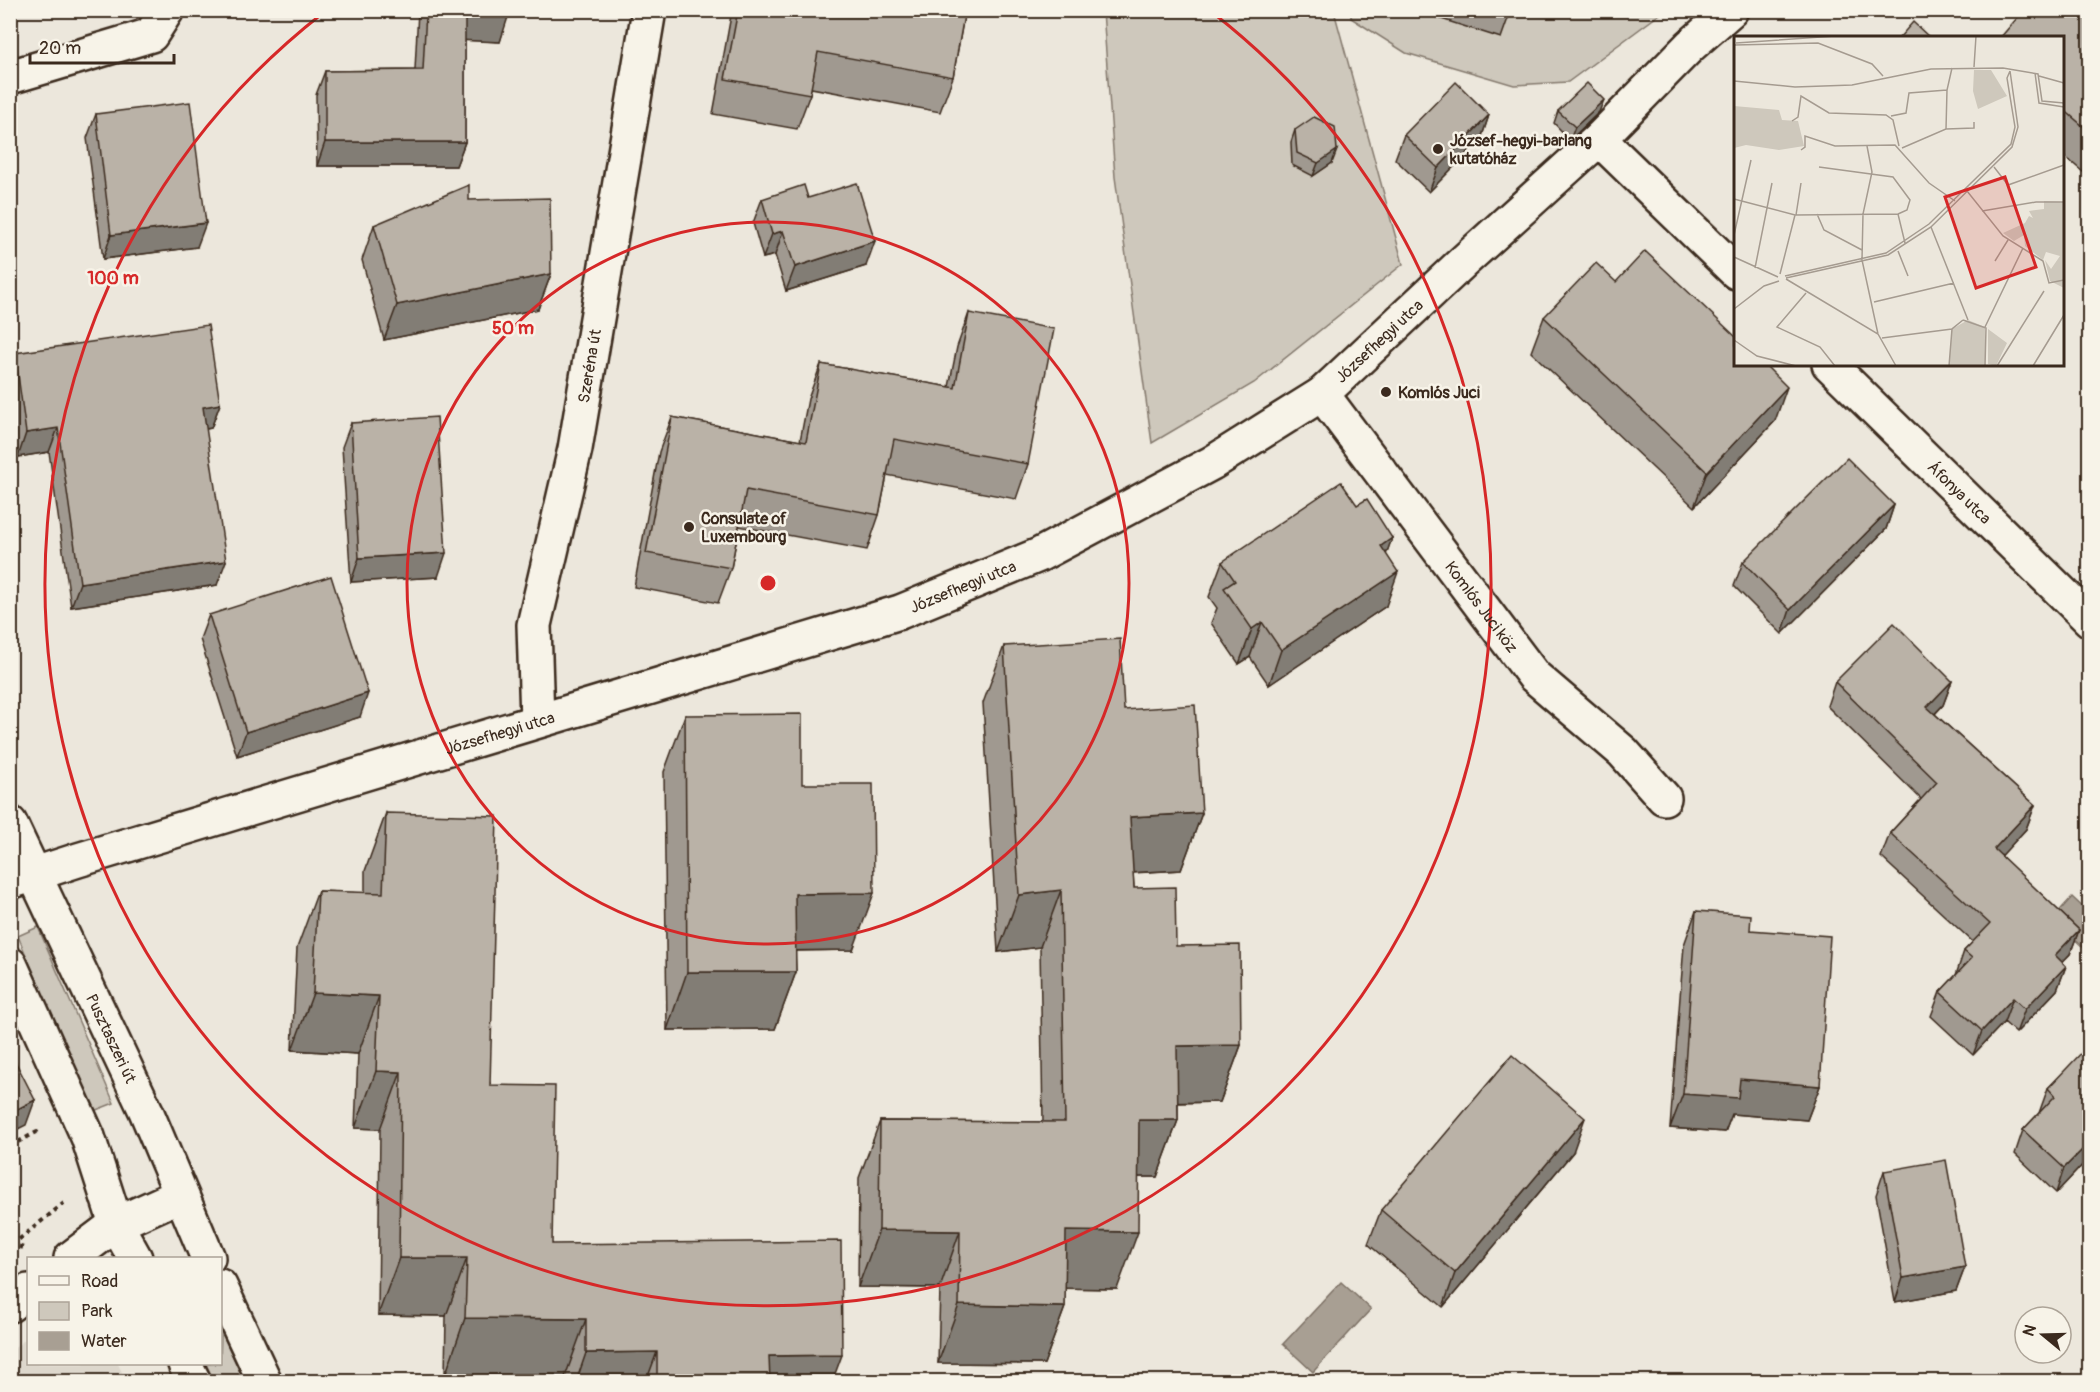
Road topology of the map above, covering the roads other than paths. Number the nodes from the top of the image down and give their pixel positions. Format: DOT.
graph roads {
  1 [pos="167,10"];
  2 [pos="649,10"];
  3 [pos="1731,10"];
  4 [pos="10,77"];
  5 [pos="1599,139"];
  6 [pos="1734,270"];
  7 [pos="1831,366"];
  8 [pos="1322,394"];
  9 [pos="2090,620"];
  10 [pos="537,720"];
  11 [pos="1664,798"];
  12 [pos="10,823"];
  13 [pos="23,878"];
  14 [pos="10,964"];
  15 [pos="180,1195"];
  16 [pos="116,1224"];
  17 [pos="72,1257"];
  18 [pos="134,1257"];
  19 [pos="208,1257"];
  20 [pos="222,1290"];
  21 [pos="27,1292"];
  22 [pos="10,1305"];
  23 [pos="186,1365"];
  24 [pos="194,1382"];
  25 [pos="265,1382"];
  1 -- 4 [label="street"];
  2 -- 10 [label="street, Szeréna út"];
  3 -- 5 [label="street, Józsefhegyi utca"];
  5 -- 6 [label="street"];
  5 -- 8 [label="street, Józsefhegyi utca"];
  7 -- 9 [label="street, Áfonya utca"];
  8 -- 10 [label="street, Józsefhegyi utca"];
  8 -- 11 [label="street, Komlós Juci köz"];
  10 -- 13 [label="street, Józsefhegyi utca"];
  12 -- 13 [label="street, Pusztaszeri út"];
  13 -- 15 [label="street, Pusztaszeri út"];
  14 -- 16 [label="street"];
  15 -- 16 [label="street"];
  15 -- 19 [label="street, Pusztaszeri út"];
  16 -- 17 [label="street"];
  16 -- 18 [label="street"];
  20 -- 25 [label="street"];
  21 -- 22 [label="street"];
  23 -- 24 [label="street"];
}
